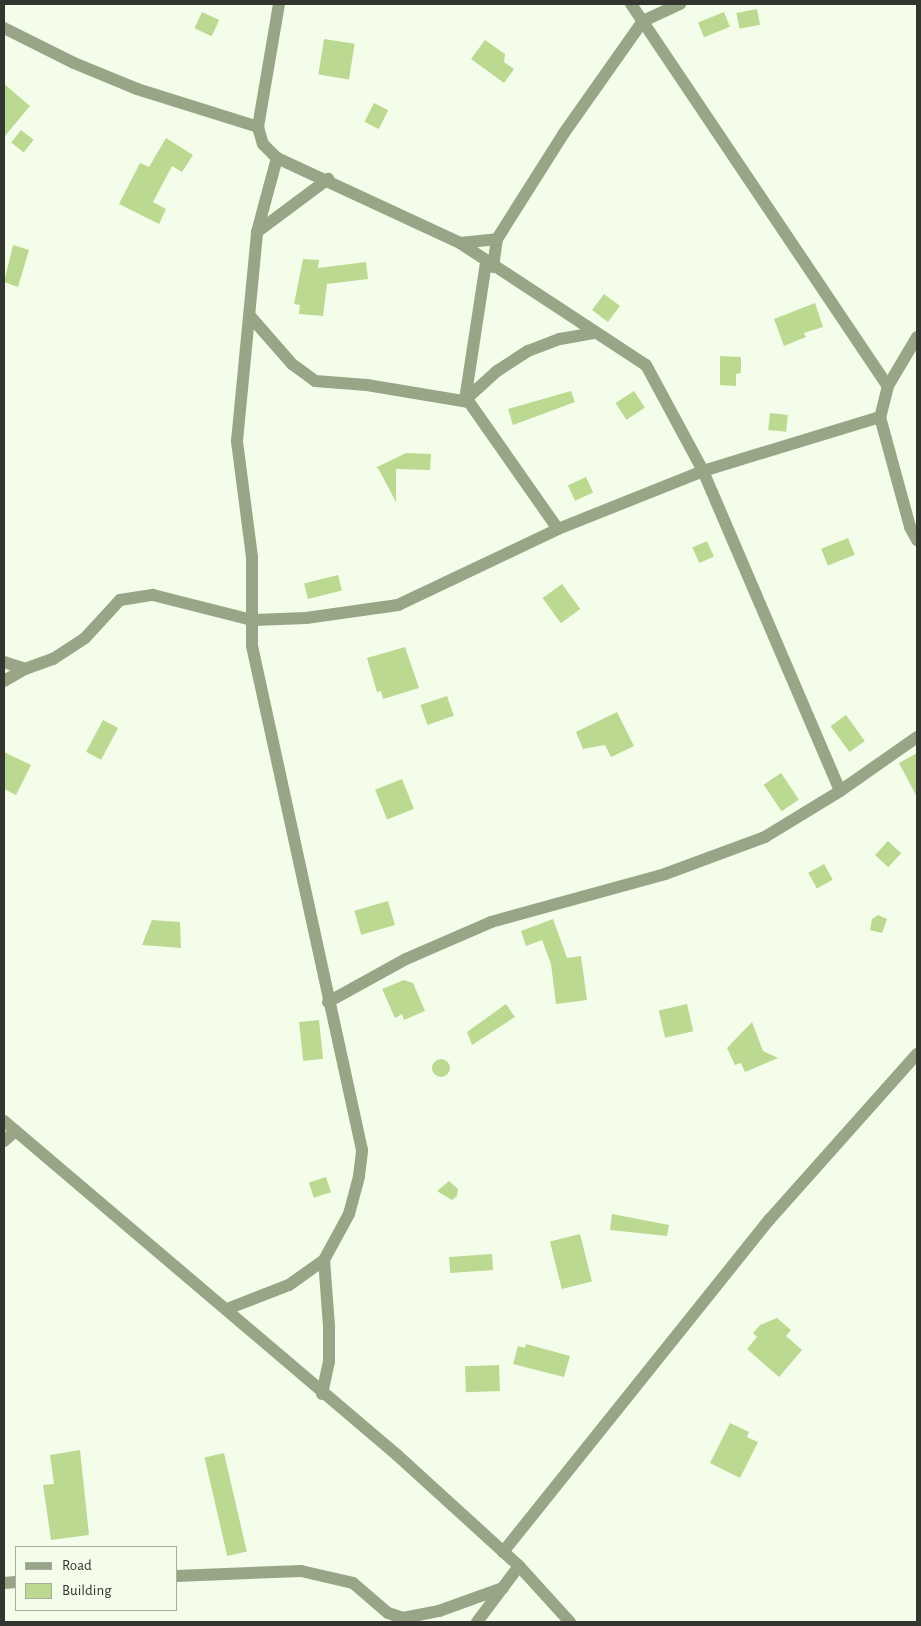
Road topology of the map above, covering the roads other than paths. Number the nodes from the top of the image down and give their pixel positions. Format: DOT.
graph roads {
  1 [pos="279,4"];
  2 [pos="631,4"];
  3 [pos="680,4"];
  4 [pos="643,21"];
  5 [pos="4,28"];
  6 [pos="17,34"];
  7 [pos="4,41"];
  8 [pos="258,127"];
  9 [pos="277,158"];
  10 [pos="328,179"];
  11 [pos="257,232"];
  12 [pos="497,239"];
  13 [pos="460,243"];
  14 [pos="490,265"];
  15 [pos="250,316"];
  16 [pos="593,334"];
  17 [pos="917,337"];
  18 [pos="888,386"];
  19 [pos="465,400"];
  20 [pos="880,417"];
  21 [pos="703,471"];
  22 [pos="558,529"];
  23 [pos="917,540"];
  24 [pos="252,620"];
  25 [pos="4,662"];
  26 [pos="25,669"];
  27 [pos="4,682"];
  28 [pos="917,737"];
  29 [pos="840,792"];
  30 [pos="328,1002"];
  31 [pos="917,1054"];
  32 [pos="4,1122"];
  33 [pos="15,1131"];
  34 [pos="4,1141"];
  35 [pos="324,1260"];
  36 [pos="227,1309"];
  37 [pos="322,1394"];
  38 [pos="503,1552"];
  39 [pos="519,1566"];
  40 [pos="178,1576"];
  41 [pos="503,1588"];
  42 [pos="477,1622"];
  43 [pos="570,1622"];
  1 -- 8 [label="street"];
  2 -- 4 [label="street"];
  3 -- 4 [label="street"];
  4 -- 12 [label="street"];
  4 -- 18 [label="street"];
  5 -- 6 [label="street"];
  6 -- 7 [label="street"];
  6 -- 8 [label="street"];
  8 -- 9 [label="street"];
  9 -- 10 [label="street"];
  9 -- 11 [label="street"];
  10 -- 11 [label="street"];
  10 -- 13 [label="street"];
  11 -- 15 [label="street"];
  12 -- 13 [label="street"];
  12 -- 14 [label="street"];
  13 -- 14 [label="street"];
  14 -- 16 [label="street"];
  14 -- 19 [label="street"];
  15 -- 19 [label="street"];
  15 -- 24 [label="street"];
  16 -- 19 [label="street"];
  16 -- 21 [label="street"];
  17 -- 18 [label="street"];
  18 -- 20 [label="street"];
  19 -- 22 [label="street"];
  20 -- 21 [label="street"];
  20 -- 23 [label="street"];
  21 -- 22 [label="street"];
  21 -- 29 [label="street"];
  22 -- 24 [label="street"];
  24 -- 26 [label="street"];
  24 -- 30 [label="street"];
  25 -- 26 [label="street"];
  26 -- 27 [label="street"];
  28 -- 29 [label="street"];
  29 -- 30 [label="street"];
  30 -- 35 [label="street"];
  31 -- 38 [label="street"];
  32 -- 33 [label="street"];
  33 -- 34 [label="street"];
  33 -- 36 [label="street"];
  35 -- 36 [label="street"];
  35 -- 37 [label="street"];
  36 -- 37 [label="street"];
  37 -- 38 [label="street"];
  38 -- 39 [label="street"];
  39 -- 41 [label="street"];
  39 -- 43 [label="street"];
  40 -- 41 [label="street"];
  41 -- 42 [label="street"];
}
